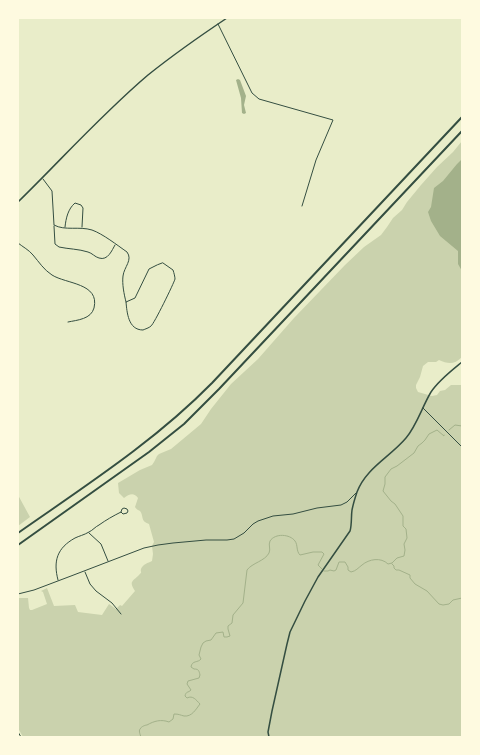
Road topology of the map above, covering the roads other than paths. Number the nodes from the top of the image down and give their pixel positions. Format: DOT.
graph roads {
  1 [pos="226,18"];
  2 [pos="218,24"];
  3 [pos="462,117"];
  4 [pos="462,131"];
  5 [pos="42,179"];
  6 [pos="18,202"];
  7 [pos="302,206"];
  8 [pos="54,226"];
  9 [pos="64,228"];
  10 [pos="82,228"];
  11 [pos="18,243"];
  12 [pos="115,245"];
  13 [pos="126,302"];
  14 [pos="68,322"];
  15 [pos="462,362"];
  16 [pos="423,408"];
  17 [pos="462,447"];
  18 [pos="357,492"];
  19 [pos="121,512"];
  20 [pos="88,532"];
  21 [pos="18,533"];
  22 [pos="18,545"];
  23 [pos="109,561"];
  24 [pos="84,571"];
  25 [pos="58,581"];
  26 [pos="18,594"];
  27 [pos="121,614"];
  28 [pos="18,732"];
  29 [pos="21,737"];
  30 [pos="269,737"];
  1 -- 2 [label="street"];
  2 -- 5 [label="street"];
  2 -- 7 [label="street"];
  3 -- 21 [label="highway"];
  4 -- 22 [label="highway"];
  5 -- 6 [label="street"];
  5 -- 8 [label="street"];
  8 -- 9 [label="street"];
  8 -- 12 [label="street"];
  9 -- 10 [label="street"];
  9 -- 10 [label="street"];
  10 -- 12 [label="street"];
  11 -- 14 [label="street"];
  12 -- 13 [label="street"];
  13 -- 13 [label="street"];
  15 -- 16 [label="street"];
  16 -- 17 [label="street"];
  16 -- 18 [label="street"];
  18 -- 23 [label="street"];
  18 -- 30 [label="street"];
  19 -- 20 [label="street"];
  20 -- 23 [label="street"];
  20 -- 25 [label="street"];
  23 -- 24 [label="street"];
  24 -- 25 [label="street"];
  24 -- 27 [label="street"];
  25 -- 26 [label="street"];
  28 -- 29 [label="street"];
}
